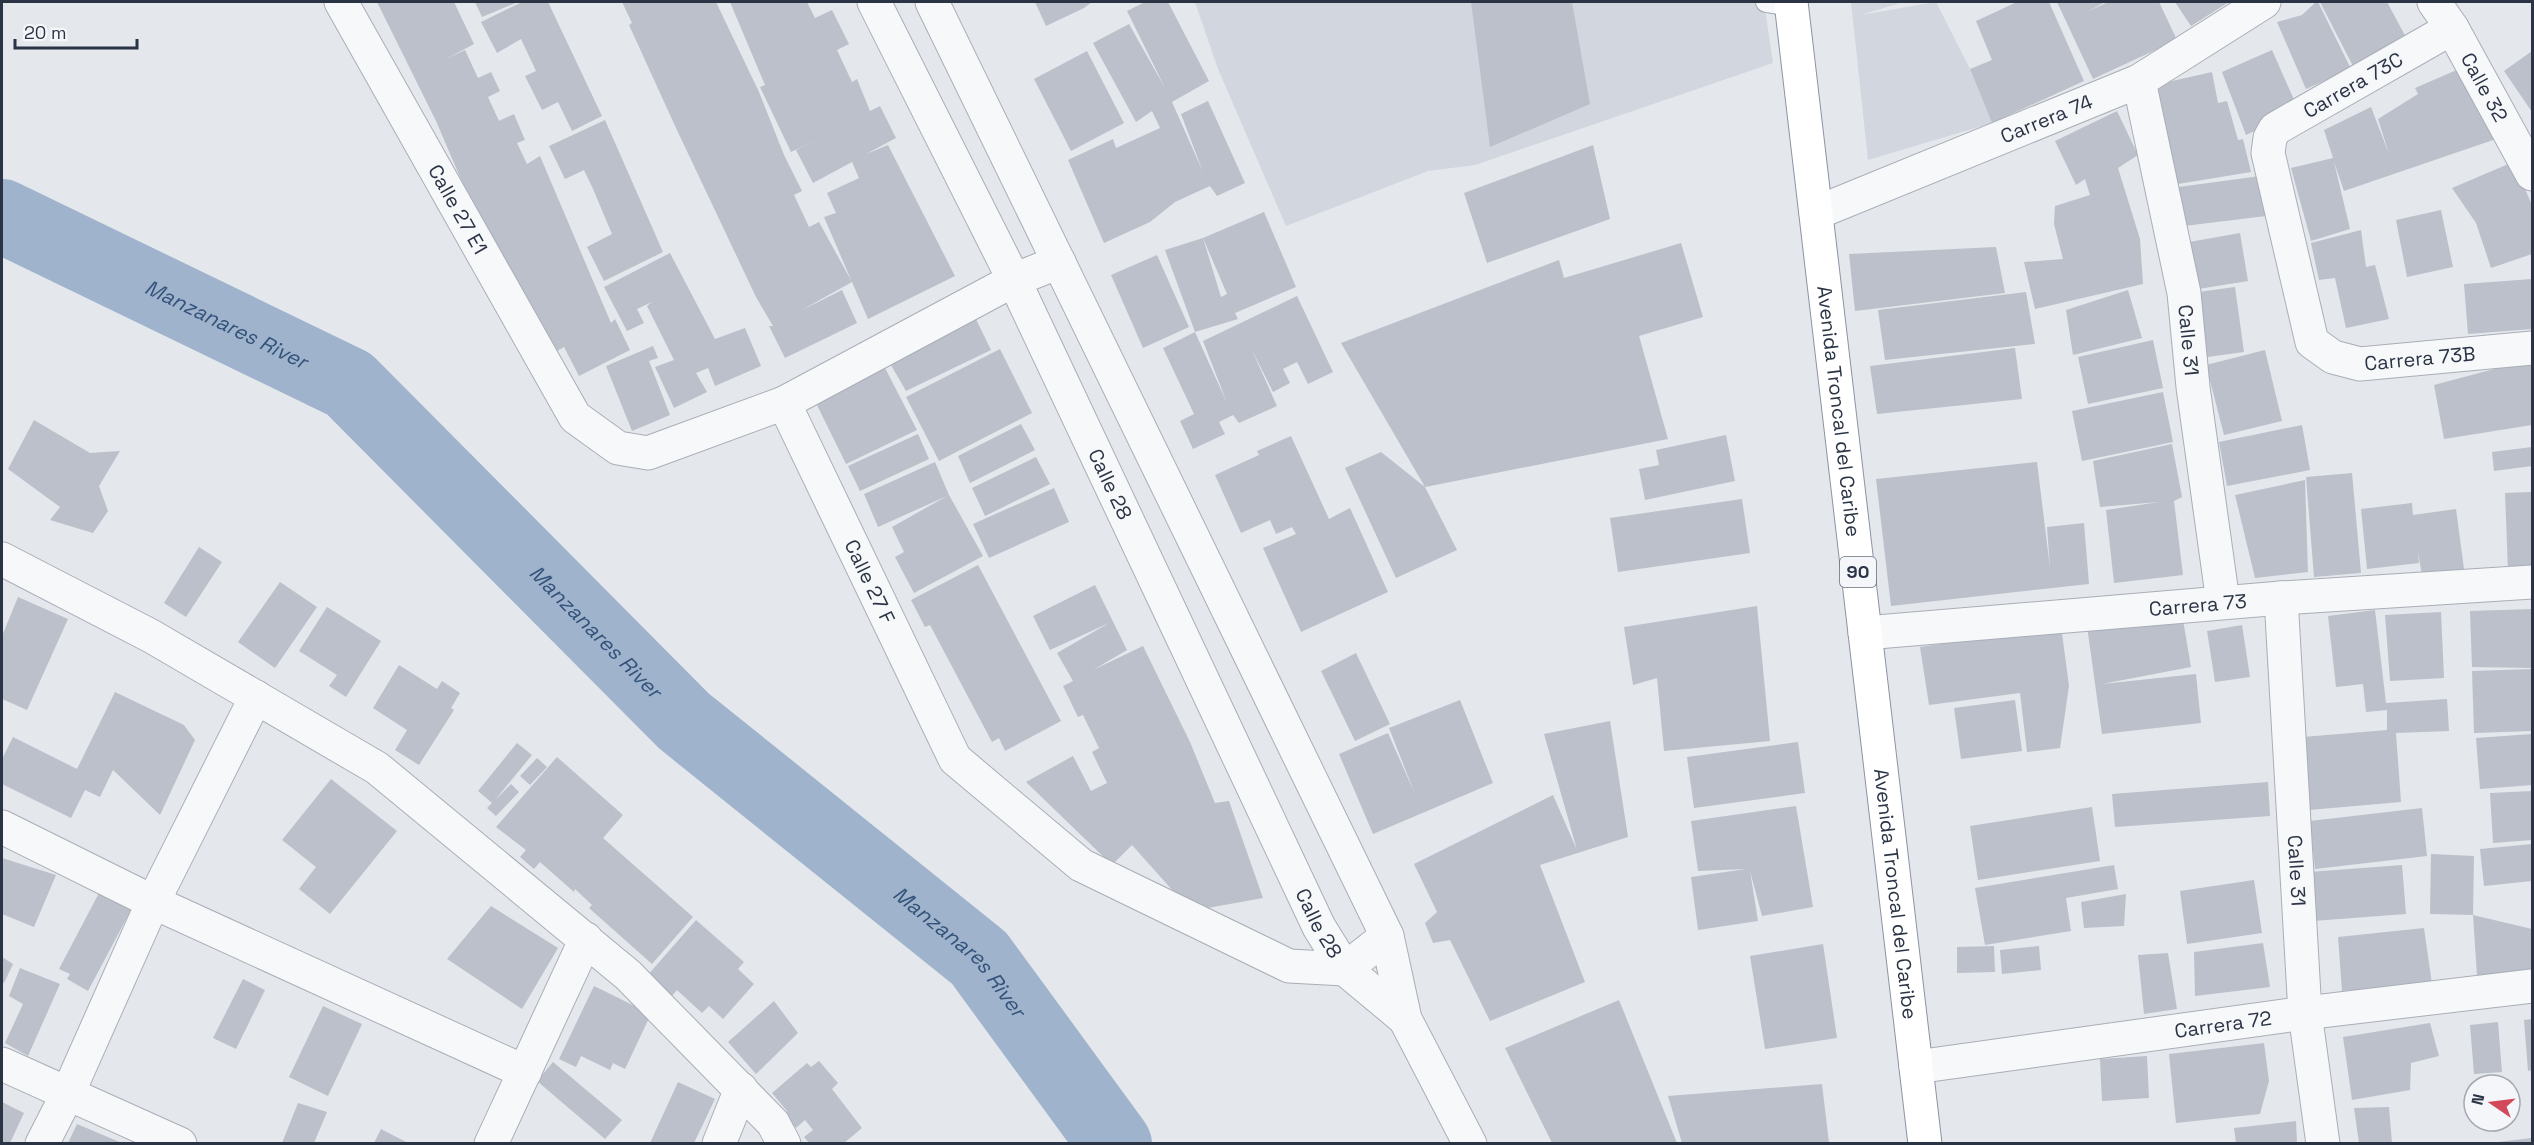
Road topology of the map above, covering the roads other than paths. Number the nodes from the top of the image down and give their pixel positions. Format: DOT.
graph roads {
  1 [pos="341,2"];
  2 [pos="874,2"];
  3 [pos="932,2"];
  4 [pos="2264,2"];
  5 [pos="2434,2"];
  6 [pos="1783,3"];
  7 [pos="2452,28"];
  8 [pos="2139,81"];
  9 [pos="2532,174"];
  10 [pos="1816,213"];
  11 [pos="1059,262"];
  12 [pos="1014,280"];
  13 [pos="2312,342"];
  14 [pos="2532,348"];
  15 [pos="784,403"];
  16 [pos="2,559"];
  17 [pos="2532,582"];
  18 [pos="2281,598"];
  19 [pos="2223,602"];
  20 [pos="1865,633"];
  21 [pos="256,697"];
  22 [pos="955,759"];
  23 [pos="2,827"];
  24 [pos="153,902"];
  25 [pos="1387,936"];
  26 [pos="586,939"];
  27 [pos="1345,969"];
  28 [pos="2532,986"];
  29 [pos="2305,1013"];
  30 [pos="1405,1019"];
  31 [pos="2,1064"];
  32 [pos="1916,1067"];
  33 [pos="525,1072"];
  34 [pos="741,1089"];
  35 [pos="68,1094"];
  36 [pos="42,1143"];
  37 [pos="180,1143"];
  38 [pos="492,1143"];
  39 [pos="719,1143"];
  40 [pos="784,1143"];
  41 [pos="1470,1143"];
  42 [pos="1925,1143"];
  43 [pos="2322,1143"];
  1 -- 15 [label="street, Calle 27 E1"];
  2 -- 12 [label="street, Calle 28"];
  3 -- 11 [label="street, Calle 28"];
  4 -- 8 [label="street, Carrera 74"];
  5 -- 7 [label="street, Calle 32"];
  6 -- 10 [label="highway, Avenida Troncal del Caribe / 90"];
  7 -- 9 [label="street, Calle 32"];
  7 -- 13 [label="street, Carrera 73C"];
  8 -- 10 [label="street, Carrera 74"];
  8 -- 19 [label="street, Calle 31"];
  10 -- 20 [label="highway, Avenida Troncal del Caribe / 90"];
  11 -- 12 [label="street"];
  11 -- 25 [label="street, Calle 28"];
  12 -- 15 [label="street"];
  12 -- 27 [label="street, Calle 28"];
  13 -- 14 [label="street, Carrera 73B"];
  15 -- 22 [label="street, Calle 27 F"];
  16 -- 21 [label="street"];
  17 -- 18 [label="street, Carrera 73"];
  18 -- 19 [label="street, Carrera 73"];
  18 -- 29 [label="street, Calle 31"];
  19 -- 20 [label="street, Carrera 73"];
  20 -- 32 [label="highway, Avenida Troncal del Caribe / 90"];
  21 -- 24 [label="street"];
  21 -- 26 [label="street"];
  22 -- 27 [label="street, Calle 28"];
  23 -- 24 [label="street"];
  24 -- 33 [label="street"];
  24 -- 35 [label="street"];
  25 -- 27 [label="street, Calle 28"];
  25 -- 30 [label="street, Calle 28"];
  26 -- 33 [label="street"];
  26 -- 34 [label="street"];
  27 -- 30 [label="street, Calle 28"];
  28 -- 29 [label="street, Carrera 72"];
  29 -- 32 [label="street, Carrera 72"];
  29 -- 43 [label="street, Calle 31"];
  30 -- 41 [label="street, Calle 28"];
  31 -- 35 [label="street"];
  32 -- 42 [label="highway, Avenida Troncal del Caribe / 90"];
  33 -- 38 [label="street"];
  34 -- 39 [label="street"];
  34 -- 40 [label="street"];
  35 -- 36 [label="street"];
  35 -- 37 [label="street"];
}
